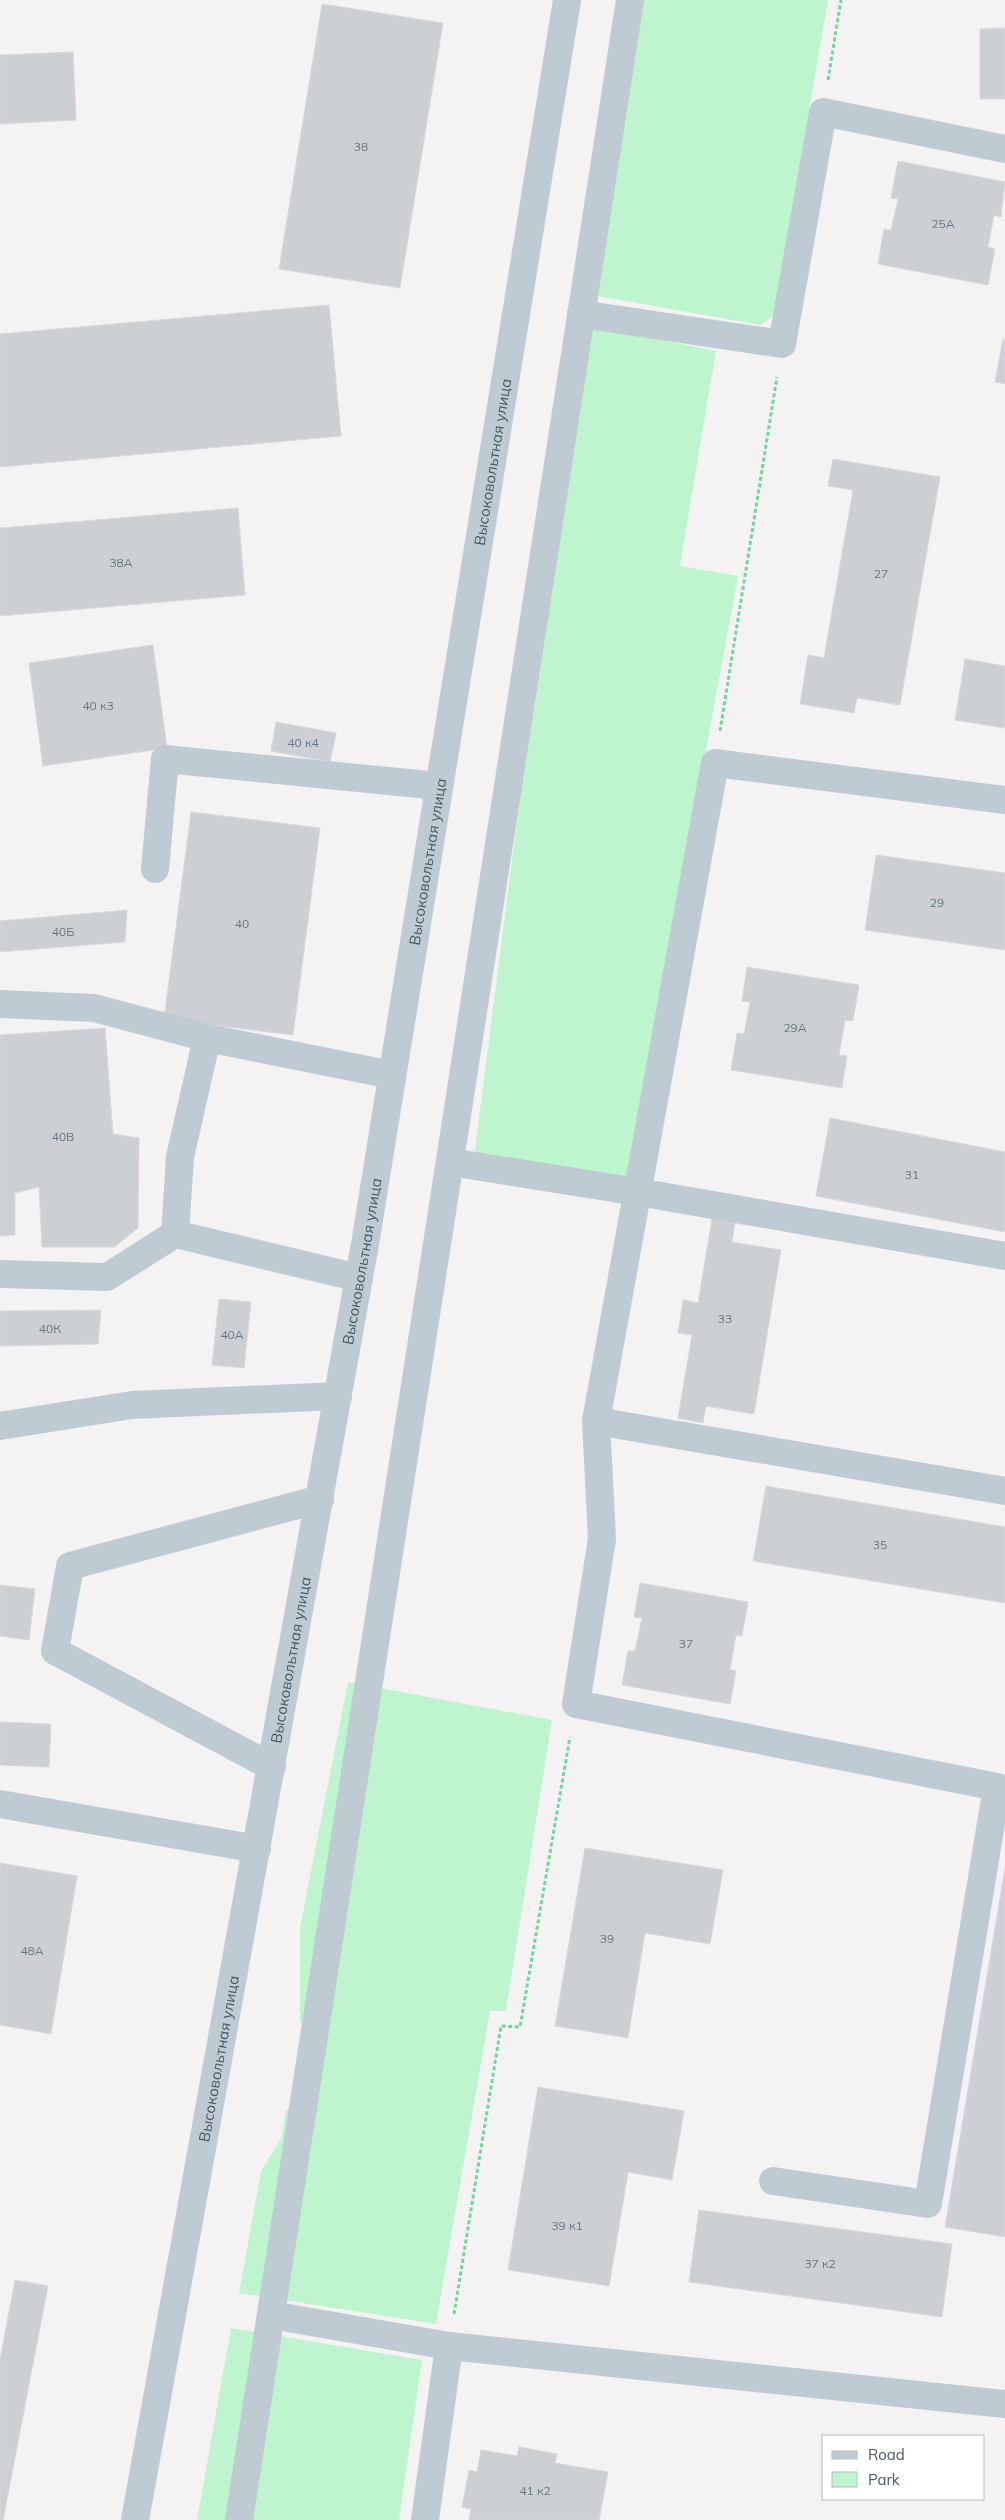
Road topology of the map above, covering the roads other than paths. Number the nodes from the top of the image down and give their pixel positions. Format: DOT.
graph roads {
  1 [pos="567,0"];
  2 [pos="630,0"];
  3 [pos="1005,149"];
  4 [pos="581,314"];
  5 [pos="439,786"];
  6 [pos="1005,800"];
  7 [pos="155,869"];
  8 [pos="0,1004"];
  9 [pos="207,1038"];
  10 [pos="392,1075"];
  11 [pos="450,1162"];
  12 [pos="638,1192"];
  13 [pos="175,1234"];
  14 [pos="1005,1256"];
  15 [pos="0,1274"];
  16 [pos="359,1278"];
  17 [pos="338,1396"];
  18 [pos="596,1422"];
  19 [pos="0,1426"];
  20 [pos="1005,1491"];
  21 [pos="320,1499"];
  22 [pos="272,1767"];
  23 [pos="0,1804"];
  24 [pos="258,1848"];
  25 [pos="773,2181"];
  26 [pos="270,2315"];
  27 [pos="449,2346"];
  28 [pos="1005,2404"];
  29 [pos="135,2520"];
  30 [pos="239,2520"];
  31 [pos="425,2520"];
  1 -- 5 [label="street, Высоковольтная улица"];
  2 -- 4 [label="street"];
  3 -- 4 [label="street"];
  4 -- 11 [label="street"];
  5 -- 7 [label="street"];
  5 -- 10 [label="street, Высоковольтная улица"];
  6 -- 12 [label="street"];
  8 -- 9 [label="street"];
  9 -- 10 [label="street"];
  9 -- 13 [label="street"];
  10 -- 16 [label="street, Высоковольтная улица"];
  11 -- 12 [label="street"];
  11 -- 26 [label="street"];
  12 -- 14 [label="street"];
  12 -- 18 [label="street"];
  13 -- 15 [label="street"];
  13 -- 16 [label="street"];
  16 -- 17 [label="street, Высоковольтная улица"];
  17 -- 19 [label="street"];
  17 -- 21 [label="street, Высоковольтная улица"];
  18 -- 20 [label="street"];
  18 -- 25 [label="street"];
  21 -- 22 [label="street, Высоковольтная улица"];
  21 -- 22 [label="street"];
  22 -- 24 [label="street, Высоковольтная улица"];
  23 -- 24 [label="street"];
  24 -- 29 [label="street, Высоковольтная улица"];
  26 -- 27 [label="street"];
  26 -- 30 [label="street"];
  27 -- 28 [label="street"];
  27 -- 31 [label="street"];
}
